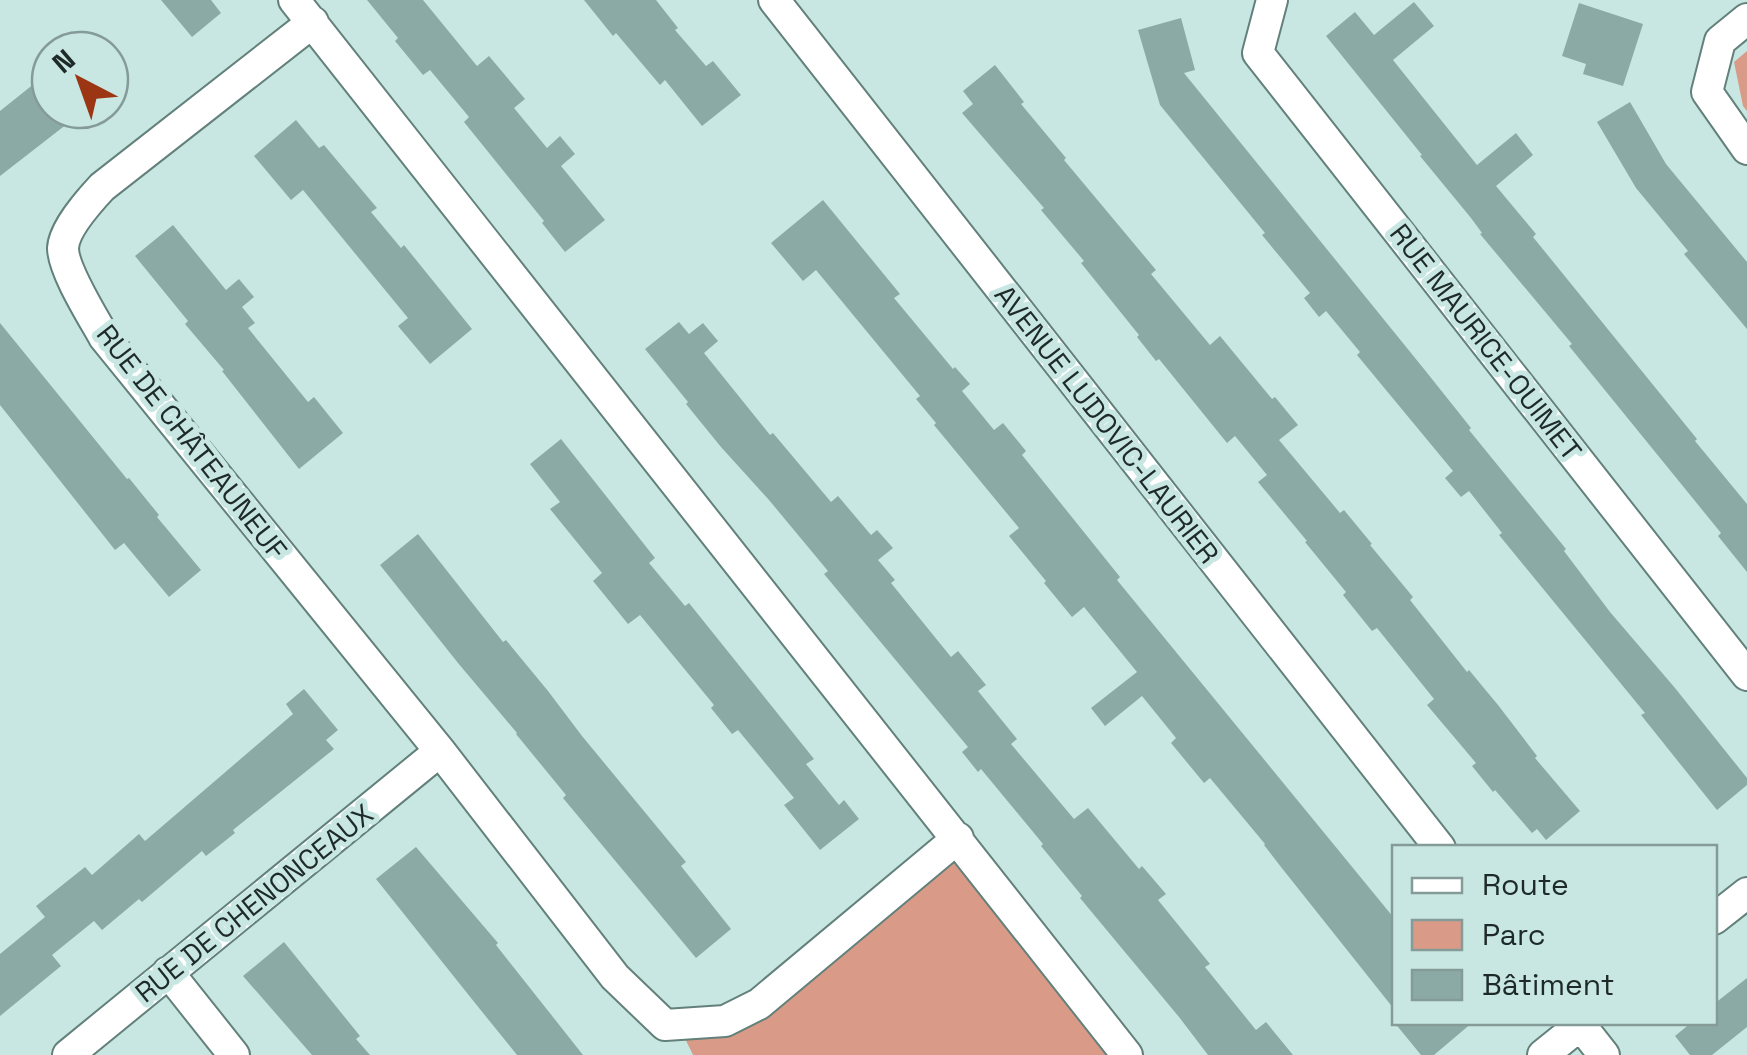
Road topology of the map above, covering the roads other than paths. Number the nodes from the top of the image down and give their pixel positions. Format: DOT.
graph roads {
  1 [pos="774,0"];
  2 [pos="1272,0"];
  3 [pos="304,11"];
  4 [pos="1747,19"];
  5 [pos="1747,150"];
  6 [pos="1747,675"];
  7 [pos="440,751"];
  8 [pos="958,838"];
  9 [pos="1438,845"];
  10 [pos="1747,893"];
  11 [pos="1717,917"];
  12 [pos="168,972"];
  13 [pos="1580,1025"];
  14 [pos="1582,1025"];
  15 [pos="68,1055"];
  16 [pos="234,1055"];
  17 [pos="1127,1055"];
  18 [pos="1543,1055"];
  19 [pos="1604,1055"];
  1 -- 9 [label="street, AVENUE LUDOVIC-LAURIER"];
  2 -- 6 [label="street, RUE MAURICE-OUIMET"];
  3 -- 7 [label="street, RUE DE CHÂTEAUNEUF"];
  3 -- 8 [label="street"];
  4 -- 5 [label="street"];
  7 -- 8 [label="street"];
  7 -- 12 [label="street, RUE DE CHENONCEAUX"];
  8 -- 17 [label="street"];
  10 -- 11 [label="street"];
  12 -- 15 [label="street, RUE DE CHENONCEAUX"];
  12 -- 16 [label="street"];
  13 -- 18 [label="street"];
  14 -- 19 [label="street"];
}
